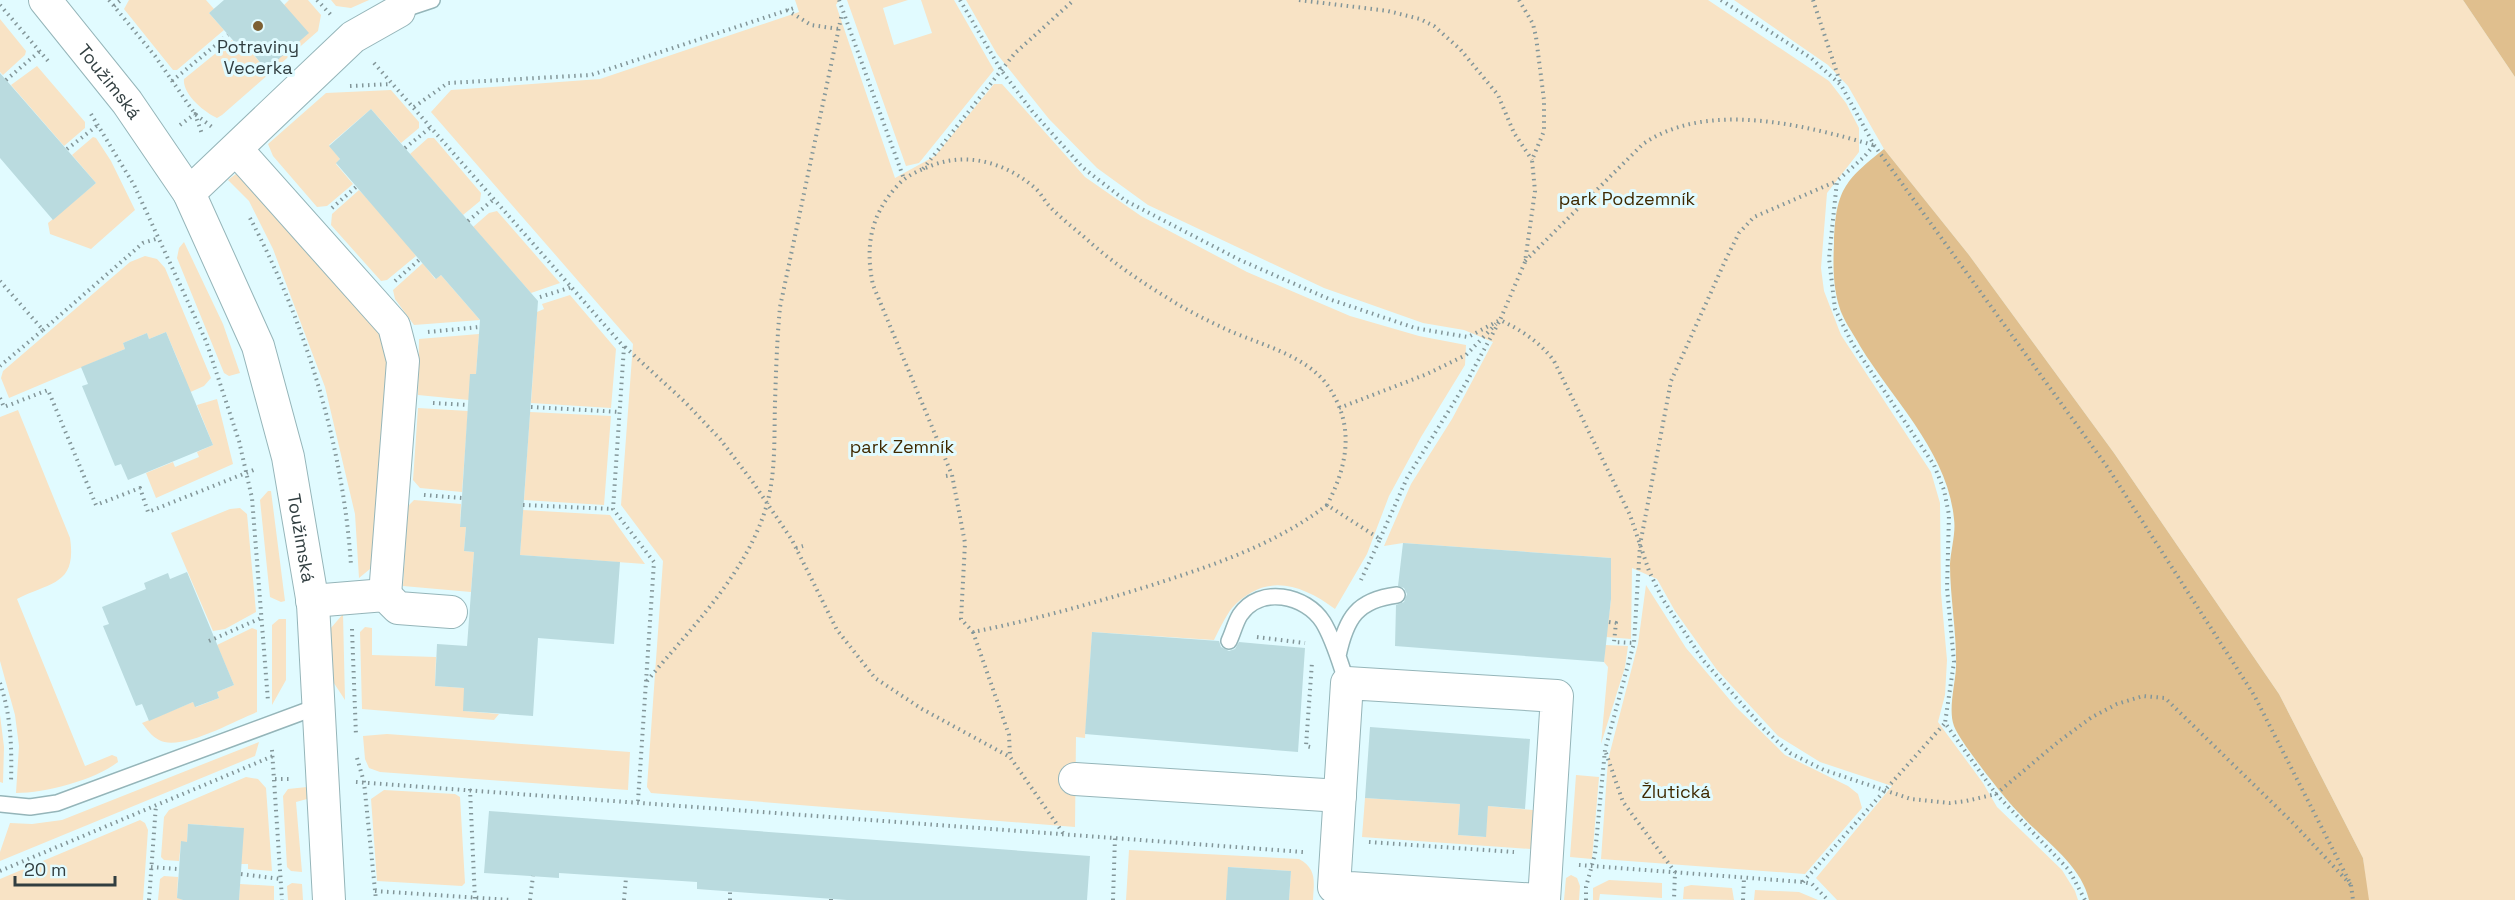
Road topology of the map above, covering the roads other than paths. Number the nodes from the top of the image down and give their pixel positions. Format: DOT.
graph roads {
  1 [pos="45,0"];
  2 [pos="432,0"];
  3 [pos="399,11"];
  4 [pos="241,146"];
  5 [pos="189,193"];
  6 [pos="385,595"];
  7 [pos="1397,595"];
  8 [pos="312,601"];
  9 [pos="451,612"];
  10 [pos="1229,641"];
  11 [pos="1342,669"];
  12 [pos="319,706"];
  13 [pos="1075,779"];
  14 [pos="1340,796"];
  15 [pos="4,805"];
  16 [pos="1334,894"];
  17 [pos="329,900"];
  18 [pos="1539,900"];
  19 [pos="1544,900"];
  1 -- 5 [label="street, Toužimská"];
  2 -- 3 [label="lane"];
  3 -- 4 [label="street"];
  4 -- 5 [label="street"];
  4 -- 6 [label="street"];
  5 -- 8 [label="street, Toužimská"];
  6 -- 8 [label="street"];
  6 -- 9 [label="street"];
  7 -- 11 [label="lane"];
  8 -- 12 [label="street, Toužimská"];
  10 -- 11 [label="lane"];
  11 -- 14 [label="street"];
  11 -- 19 [label="street"];
  12 -- 15 [label="lane"];
  12 -- 17 [label="street, Toužimská"];
  13 -- 14 [label="street"];
  14 -- 16 [label="street"];
  16 -- 18 [label="street"];
}
